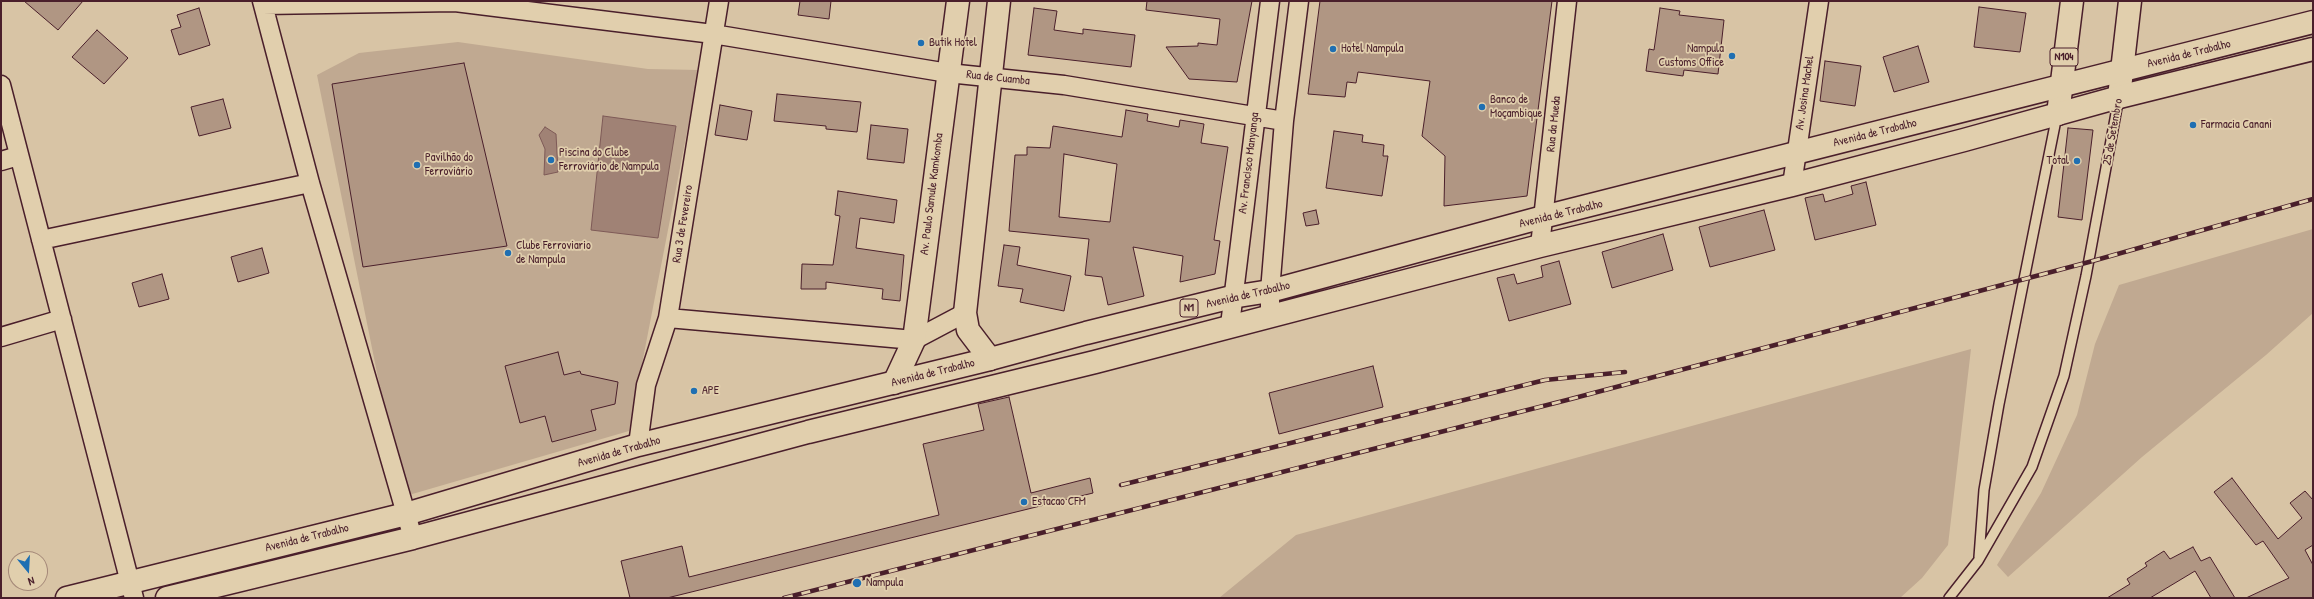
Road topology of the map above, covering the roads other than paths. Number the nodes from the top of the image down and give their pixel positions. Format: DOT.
graph roads {
  1 [pos="718,1"];
  2 [pos="958,1"];
  3 [pos="999,1"];
  4 [pos="1270,1"];
  5 [pos="1299,1"];
  6 [pos="1567,1"];
  7 [pos="1819,1"];
  8 [pos="2072,1"];
  9 [pos="2130,1"];
  10 [pos="455,2"];
  11 [pos="263,3"];
  12 [pos="2313,22"];
  13 [pos="713,34"];
  14 [pos="2313,49"];
  15 [pos="2122,71"];
  16 [pos="948,73"];
  17 [pos="990,77"];
  18 [pos="1,85"];
  19 [pos="2061,87"];
  20 [pos="2119,97"];
  21 [pos="2058,114"];
  22 [pos="1254,117"];
  23 [pos="1284,121"];
  24 [pos="1797,152"];
  25 [pos="18,156"];
  26 [pos="1,161"];
  27 [pos="310,183"];
  28 [pos="1792,185"];
  29 [pos="1543,217"];
  30 [pos="41,240"];
  31 [pos="1540,246"];
  32 [pos="1270,291"];
  33 [pos="1232,298"];
  34 [pos="965,313"];
  35 [pos="1270,316"];
  36 [pos="668,318"];
  37 [pos="62,319"];
  38 [pos="1230,325"];
  39 [pos="1086,333"];
  40 [pos="1,337"];
  41 [pos="914,340"];
  42 [pos="990,359"];
  43 [pos="1095,362"];
  44 [pos="894,383"];
  45 [pos="729,424"];
  46 [pos="638,445"];
  47 [pos="737,452"];
  48 [pos="406,514"];
  49 [pos="413,538"];
  50 [pos="1978,560"];
  51 [pos="132,590"];
  52 [pos="66,598"];
  53 [pos="167,598"];
  54 [pos="1949,598"];
  1 -- 13 [label="street, Rua 3 de Fevereiro"];
  2 -- 16 [label="main road, Av. Paulo Samule Kamkomba"];
  3 -- 17 [label="main road"];
  4 -- 22 [label="street, Av. Francisco Manyanga"];
  5 -- 23 [label="street"];
  6 -- 29 [label="street, Rua da Mueda"];
  7 -- 24 [label="street, Av. Josina Machel"];
  8 -- 19 [label="main road, N104"];
  9 -- 15 [label="main road, 25 de Setembro"];
  10 -- 11 [label="street, Rua de Cuamba"];
  10 -- 13 [label="street, Rua de Cuamba"];
  11 -- 27 [label="street"];
  12 -- 15 [label="main road, Avenida de Trabalho / N1"];
  13 -- 16 [label="street, Rua de Cuamba"];
  13 -- 36 [label="street, Rua 3 de Fevereiro"];
  14 -- 20 [label="main road, Avenida de Trabalho / N1"];
  15 -- 19 [label="main road, Avenida de Trabalho / N1"];
  15 -- 20 [label="main road, 25 de Setembro"];
  16 -- 17 [label="street, Rua de Cuamba"];
  16 -- 41 [label="main road, Av. Paulo Samule Kamkomba"];
  17 -- 22 [label="street, Rua de Cuamba"];
  17 -- 34 [label="main road"];
  18 -- 25 [label="street"];
  19 -- 21 [label="main road, N104"];
  19 -- 24 [label="main road, Avenida de Trabalho / N1"];
  20 -- 21 [label="main road, Avenida de Trabalho / N1"];
  20 -- 50 [label="lane, 25 de Setembro"];
  21 -- 28 [label="main road, Avenida de Trabalho / N1"];
  21 -- 50 [label="lane"];
  22 -- 23 [label="street, Rua de Cuamba"];
  22 -- 33 [label="street, Av. Francisco Manyanga"];
  23 -- 32 [label="street"];
  24 -- 28 [label="street, Av. Josina Machel"];
  24 -- 29 [label="main road, Avenida de Trabalho / N1"];
  25 -- 26 [label="street"];
  25 -- 30 [label="street"];
  27 -- 30 [label="street"];
  27 -- 48 [label="street"];
  28 -- 31 [label="main road, Avenida de Trabalho / N1"];
  29 -- 31 [label="street, Rua da Mueda"];
  29 -- 32 [label="main road, Avenida de Trabalho / N1"];
  30 -- 37 [label="street"];
  31 -- 35 [label="main road, Avenida de Trabalho / N1"];
  32 -- 33 [label="main road, Avenida de Trabalho / N1"];
  32 -- 35 [label="street"];
  33 -- 38 [label="street, Av. Francisco Manyanga"];
  33 -- 39 [label="main road, Avenida de Trabalho / N1"];
  34 -- 41 [label="street"];
  34 -- 42 [label="main road"];
  35 -- 38 [label="main road, Avenida de Trabalho / N1"];
  36 -- 41 [label="street"];
  36 -- 46 [label="street, Rua 3 de Fevereiro"];
  37 -- 40 [label="street"];
  37 -- 51 [label="street"];
  38 -- 43 [label="main road, Avenida de Trabalho / N1"];
  39 -- 42 [label="main road, Avenida de Trabalho / N1"];
  39 -- 43 [label="main road"];
  41 -- 44 [label="main road, Av. Paulo Samule Kamkomba"];
  42 -- 44 [label="main road, Avenida de Trabalho / N1"];
  43 -- 47 [label="main road, Avenida de Trabalho / N1"];
  44 -- 45 [label="main road, Avenida de Trabalho / N1"];
  45 -- 46 [label="main road, Avenida de Trabalho / N1"];
  45 -- 47 [label="main road"];
  46 -- 48 [label="main road, Avenida de Trabalho / N1"];
  47 -- 49 [label="main road, Avenida de Trabalho / N1"];
  48 -- 49 [label="street"];
  48 -- 51 [label="main road, Avenida de Trabalho / N1"];
  49 -- 53 [label="main road, Avenida de Trabalho / N1"];
  50 -- 54 [label="lane, 25 de Setembro"];
  51 -- 52 [label="main road, Avenida de Trabalho / N1"];
}
